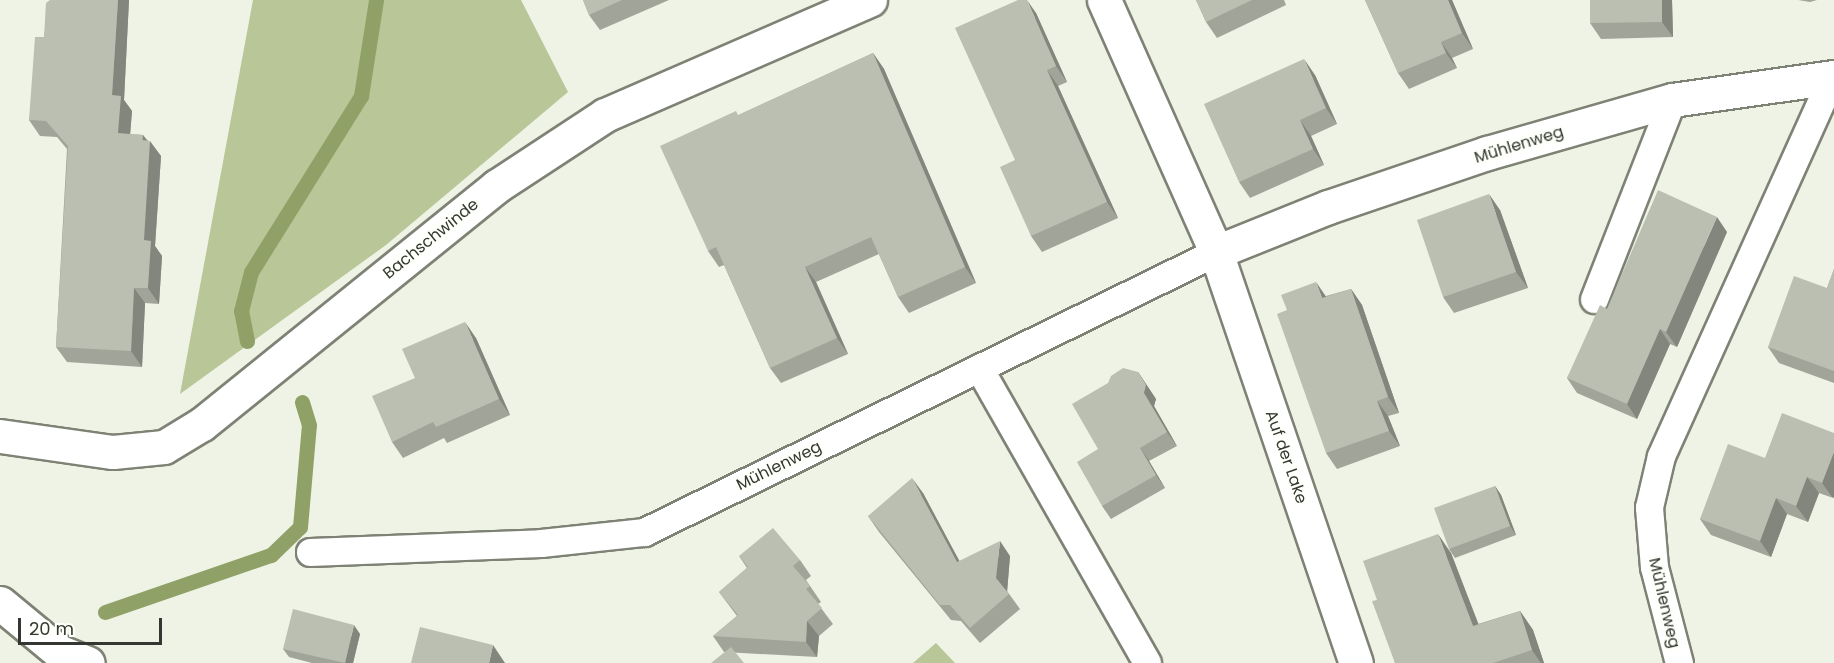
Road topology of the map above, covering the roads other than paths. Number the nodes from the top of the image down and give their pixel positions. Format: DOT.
graph roads {
  1 [pos="870,0"];
  2 [pos="1104,0"];
  3 [pos="1833,77"];
  4 [pos="1671,100"];
  5 [pos="1216,252"];
  6 [pos="1594,299"];
  7 [pos="979,368"];
  8 [pos="0,436"];
  9 [pos="310,552"];
  10 [pos="0,603"];
  11 [pos="88,663"];
  12 [pos="1147,663"];
  13 [pos="1356,663"];
  14 [pos="1678,663"];
  1 -- 8 [label="street, Bachschwinde"];
  2 -- 5 [label="street"];
  3 -- 4 [label="street, Mühlenweg"];
  3 -- 14 [label="lane, Mühlenweg"];
  4 -- 5 [label="street, Mühlenweg"];
  4 -- 6 [label="lane"];
  5 -- 7 [label="lane, Mühlenweg"];
  5 -- 13 [label="street, Auf der Lake"];
  7 -- 9 [label="lane, Mühlenweg"];
  7 -- 12 [label="lane"];
  10 -- 11 [label="street"];
}
